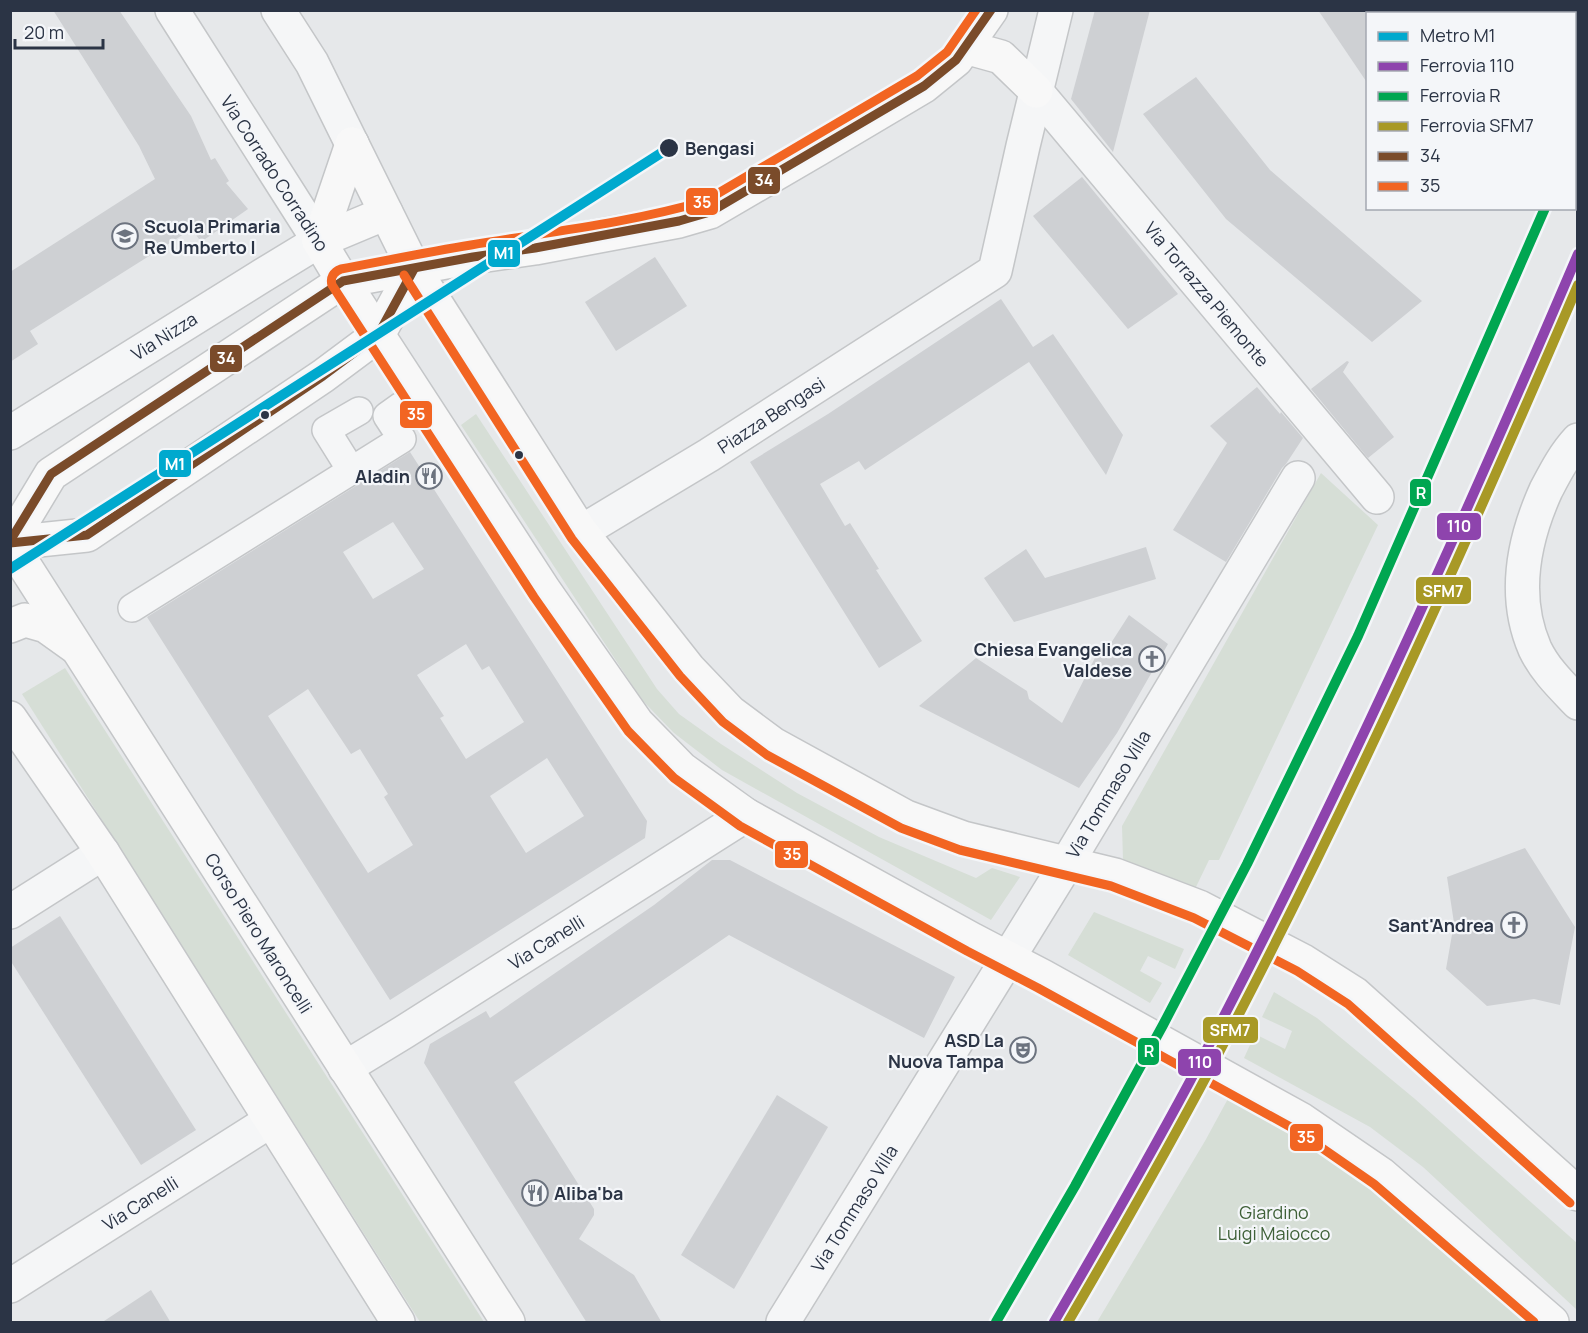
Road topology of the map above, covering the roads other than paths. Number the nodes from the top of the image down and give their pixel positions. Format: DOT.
graph roads {
  1 [pos="172,10"];
  2 [pos="278,10"];
  3 [pos="991,10"];
  4 [pos="1056,10"];
  5 [pos="965,47"];
  6 [pos="1036,91"];
  7 [pos="352,144"];
  8 [pos="386,213"];
  9 [pos="320,241"];
  10 [pos="414,269"];
  11 [pos="343,281"];
  12 [pos="378,335"];
  13 [pos="401,406"];
  14 [pos="359,411"];
  15 [pos="10,433"];
  16 [pos="1578,440"];
  17 [pos="351,470"];
  18 [pos="1298,478"];
  19 [pos="1377,497"];
  20 [pos="581,532"];
  21 [pos="10,543"];
  22 [pos="132,608"];
  23 [pos="10,626"];
  24 [pos="78,649"];
  25 [pos="1578,703"];
  26 [pos="10,718"];
  27 [pos="746,815"];
  28 [pos="103,853"];
  29 [pos="1067,863"];
  30 [pos="10,912"];
  31 [pos="1008,958"];
  32 [pos="345,1068"];
  33 [pos="270,1121"];
  34 [pos="1578,1194"];
  35 [pos="10,1286"];
  36 [pos="398,1323"];
  37 [pos="508,1323"];
  38 [pos="783,1323"];
  39 [pos="1552,1323"];
  1 -- 9 [label="street, Via Corrado Corradino"];
  2 -- 7 [label="street"];
  3 -- 5 [label="main road"];
  4 -- 6 [label="street, Piazza Bengasi"];
  5 -- 6 [label="main road"];
  5 -- 10 [label="main road"];
  6 -- 19 [label="street, Via Torrazza Piemonte"];
  6 -- 20 [label="street, Piazza Bengasi"];
  7 -- 8 [label="main road"];
  7 -- 9 [label="main road"];
  8 -- 9 [label="main road"];
  8 -- 10 [label="main road"];
  9 -- 11 [label="main road, Via Corrado Corradino"];
  9 -- 15 [label="street, Via Nizza"];
  10 -- 11 [label="main road"];
  10 -- 12 [label="main road"];
  10 -- 20 [label="main road"];
  11 -- 12 [label="main road, Via Corrado Corradino"];
  11 -- 21 [label="main road"];
  12 -- 21 [label="main road"];
  12 -- 27 [label="main road"];
  13 -- 17 [label="street"];
  14 -- 17 [label="street"];
  16 -- 25 [label="street"];
  17 -- 22 [label="street"];
  18 -- 29 [label="street, Via Tommaso Villa"];
  20 -- 29 [label="main road"];
  21 -- 24 [label="main road, Corso Piero Maroncelli"];
  23 -- 24 [label="main road"];
  24 -- 32 [label="main road, Corso Piero Maroncelli"];
  26 -- 28 [label="main road"];
  27 -- 31 [label="main road"];
  27 -- 32 [label="street, Via Canelli"];
  28 -- 30 [label="street"];
  28 -- 33 [label="main road"];
  29 -- 31 [label="street, Via Tommaso Villa"];
  29 -- 34 [label="main road"];
  31 -- 38 [label="street, Via Tommaso Villa"];
  31 -- 39 [label="main road"];
  32 -- 37 [label="main road, Corso Piero Maroncelli"];
  33 -- 35 [label="street, Via Canelli"];
  33 -- 36 [label="main road"];
}
